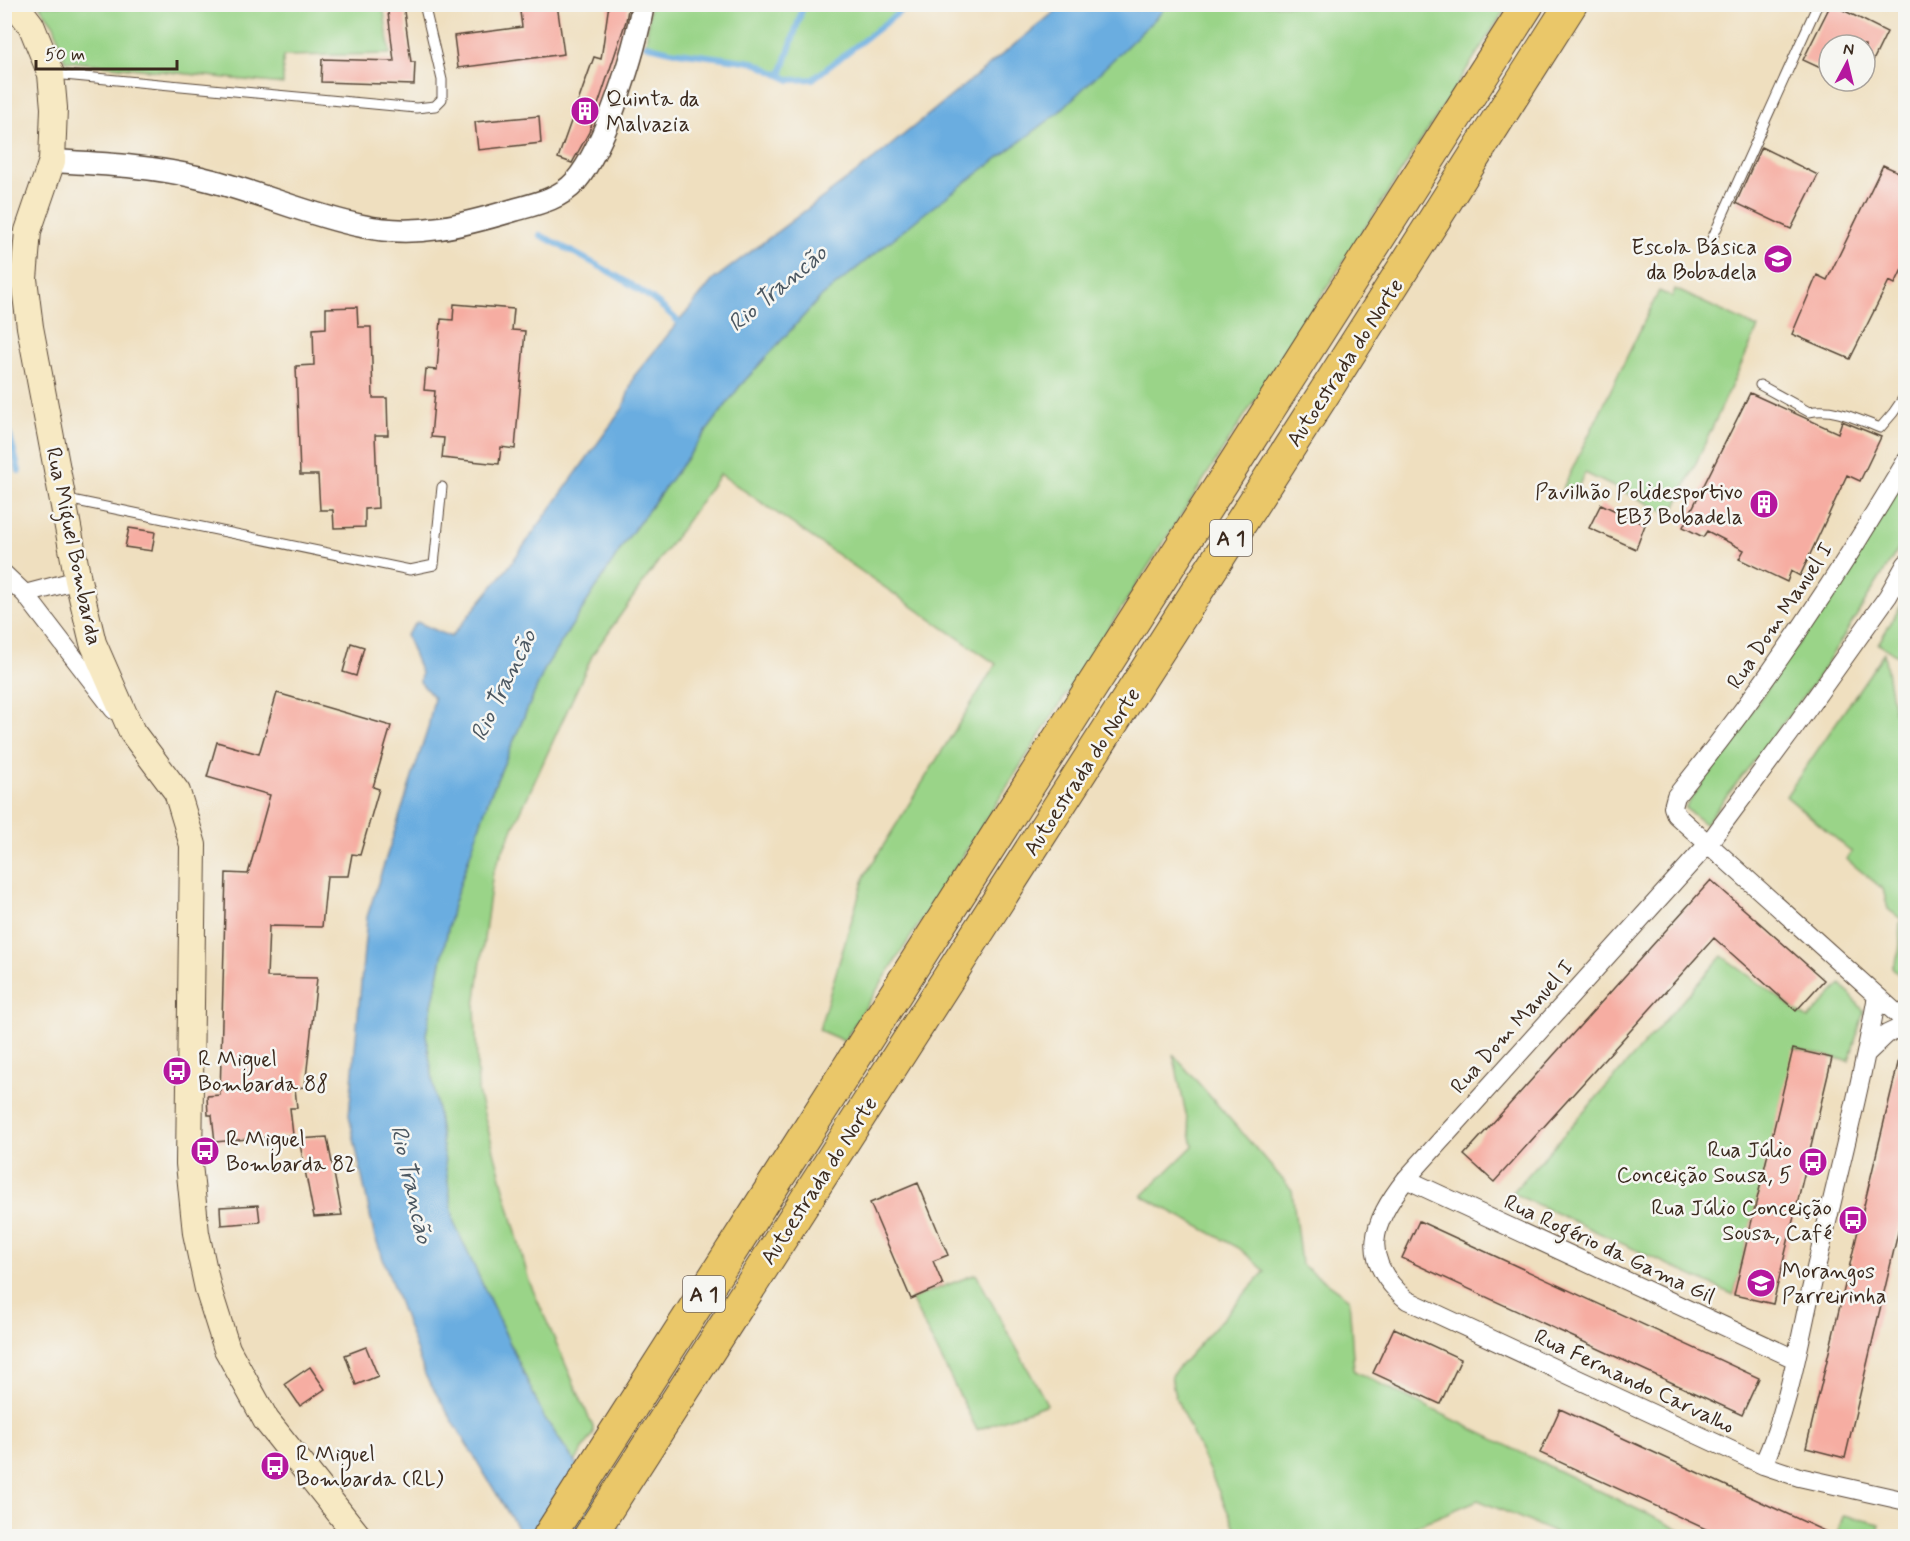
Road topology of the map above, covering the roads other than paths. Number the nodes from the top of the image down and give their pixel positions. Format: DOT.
graph roads {
  1 [pos="15,4"];
  2 [pos="424,4"];
  3 [pos="643,4"];
  4 [pos="1528,4"];
  5 [pos="1571,4"];
  6 [pos="1821,4"];
  7 [pos="51,74"];
  8 [pos="52,161"];
  9 [pos="1711,241"];
  10 [pos="1760,384"];
  11 [pos="1905,394"];
  12 [pos="1905,461"];
  13 [pos="442,487"];
  14 [pos="63,498"];
  15 [pos="1905,564"];
  16 [pos="4,574"];
  17 [pos="78,580"];
  18 [pos="25,594"];
  19 [pos="132,732"];
  20 [pos="1708,844"];
  21 [pos="1877,996"];
  22 [pos="1905,1023"];
  23 [pos="1866,1054"];
  24 [pos="1406,1179"];
  25 [pos="1375,1253"];
  26 [pos="1795,1359"];
  27 [pos="1762,1465"];
  28 [pos="1905,1500"];
  29 [pos="358,1536"];
  30 [pos="549,1536"];
  31 [pos="590,1536"];
  1 -- 7 [label="main road, Rua Miguel Bombarda"];
  2 -- 7 [label="lane"];
  3 -- 8 [label="street"];
  4 -- 30 [label="highway, Autoestrada do Norte / A 1"];
  5 -- 31 [label="highway, Autoestrada do Norte / A 1"];
  6 -- 9 [label="lane"];
  7 -- 8 [label="main road, Rua Miguel Bombarda"];
  8 -- 14 [label="main road, Rua Miguel Bombarda"];
  10 -- 11 [label="lane"];
  12 -- 20 [label="street, Rua Dom Manuel I"];
  13 -- 14 [label="lane"];
  14 -- 17 [label="main road, Rua Miguel Bombarda"];
  15 -- 20 [label="street, Rua Dom Manuel I"];
  16 -- 18 [label="street"];
  17 -- 18 [label="street"];
  17 -- 19 [label="main road, Rua Miguel Bombarda"];
  18 -- 19 [label="street"];
  19 -- 29 [label="main road, Rua Miguel Bombarda"];
  20 -- 21 [label="street"];
  20 -- 24 [label="street, Rua Dom Manuel I"];
  21 -- 22 [label="street"];
  21 -- 23 [label="street"];
  22 -- 23 [label="street"];
  23 -- 26 [label="street"];
  24 -- 25 [label="street, Rua Dom Manuel I"];
  24 -- 26 [label="street, Rua Rogério da Gama Gil"];
  25 -- 27 [label="street, Rua Fernando Carvalho"];
  26 -- 27 [label="street"];
  27 -- 28 [label="street, Rua Fernando Carvalho"];
}
